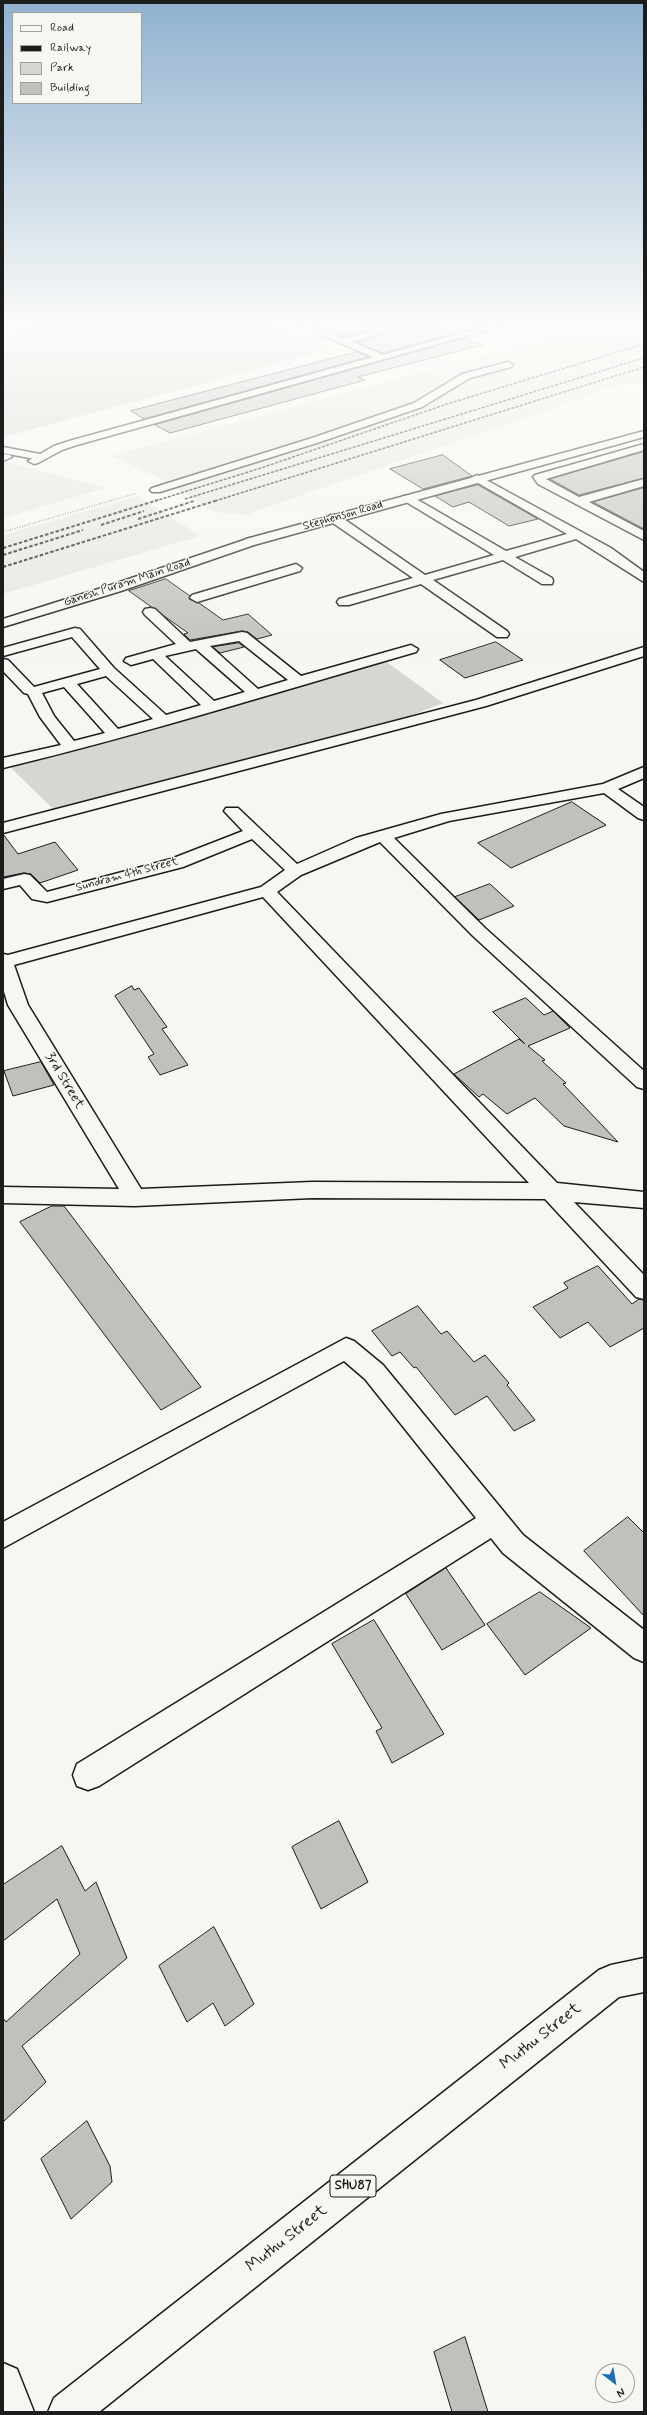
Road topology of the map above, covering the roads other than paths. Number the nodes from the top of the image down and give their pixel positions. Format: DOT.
graph roads {
  1 [pos="89,439"];
  2 [pos="320,439"];
  3 [pos="627,439"];
  4 [pos="607,444"];
  5 [pos="644,447"];
  6 [pos="625,452"];
  7 [pos="4,455"];
  8 [pos="644,461"];
  9 [pos="478,478"];
  10 [pos="640,486"];
  11 [pos="156,490"];
  12 [pos="407,498"];
  13 [pos="579,501"];
  14 [pos="334,518"];
  15 [pos="642,533"];
  16 [pos="576,535"];
  17 [pos="250,542"];
  18 [pos="503,554"];
  19 [pos="296,568"];
  20 [pos="422,578"];
  21 [pos="644,578"];
  22 [pos="547,580"];
  23 [pos="197,598"];
  24 [pos="344,602"];
  25 [pos="150,612"];
  26 [pos="3,623"];
  27 [pos="502,634"];
  28 [pos="200,645"];
  29 [pos="185,647"];
  30 [pos="411,649"];
  31 [pos="644,651"];
  32 [pos="3,652"];
  33 [pos="156,655"];
  34 [pos="131,661"];
  35 [pos="3,663"];
  36 [pos="109,671"];
  37 [pos="299,682"];
  38 [pos="68,683"];
  39 [pos="34,691"];
  40 [pos="256,694"];
  41 [pos="212,707"];
  42 [pos="164,721"];
  43 [pos="115,735"];
  44 [pos="71,747"];
  45 [pos="3,763"];
  46 [pos="644,772"];
  47 [pos="607,788"];
  48 [pos="232,811"];
  49 [pos="644,815"];
  50 [pos="3,828"];
  51 [pos="255,832"];
  52 [pos="383,836"];
  53 [pos="295,871"];
  54 [pos="3,884"];
  55 [pos="268,891"];
  56 [pos="4,961"];
  57 [pos="644,1082"];
  58 [pos="549,1191"];
  59 [pos="3,1195"];
  60 [pos="135,1198"];
  61 [pos="644,1200"];
  62 [pos="644,1290"];
  63 [pos="495,1521"];
  64 [pos="3,1536"];
  65 [pos="644,1648"];
  66 [pos="88,1775"];
  67 [pos="644,1975"];
  68 [pos="3,2383"];
  69 [pos="14,2412"];
  70 [pos="68,2412"];
  1 -- 7 [label="street"];
  2 -- 11 [label="street"];
  3 -- 4 [label="street, Stephenson Road"];
  4 -- 6 [label="street"];
  4 -- 9 [label="street, Stephenson Road"];
  5 -- 6 [label="street"];
  6 -- 8 [label="street"];
  6 -- 13 [label="street"];
  9 -- 12 [label="street, Stephenson Road"];
  9 -- 16 [label="street"];
  10 -- 13 [label="street"];
  12 -- 14 [label="street, Stephenson Road"];
  12 -- 18 [label="street"];
  13 -- 15 [label="street"];
  14 -- 17 [label="street, Stephenson Road"];
  14 -- 20 [label="street"];
  16 -- 18 [label="street"];
  16 -- 21 [label="street"];
  17 -- 26 [label="street, Ganesh Puram Main Road"];
  18 -- 20 [label="street"];
  18 -- 22 [label="street"];
  19 -- 23 [label="street"];
  20 -- 24 [label="street"];
  20 -- 27 [label="street"];
  25 -- 29 [label="street"];
  28 -- 29 [label="street"];
  28 -- 37 [label="street"];
  28 -- 40 [label="street"];
  29 -- 33 [label="street"];
  30 -- 37 [label="street"];
  31 -- 50 [label="street"];
  32 -- 36 [label="street"];
  33 -- 34 [label="street"];
  33 -- 41 [label="street"];
  35 -- 39 [label="street"];
  36 -- 38 [label="street"];
  36 -- 42 [label="street"];
  37 -- 40 [label="street"];
  38 -- 39 [label="street"];
  38 -- 43 [label="street"];
  39 -- 44 [label="street"];
  40 -- 41 [label="street"];
  41 -- 42 [label="street"];
  42 -- 43 [label="street"];
  43 -- 44 [label="street"];
  44 -- 45 [label="street"];
  46 -- 47 [label="street"];
  47 -- 49 [label="street"];
  47 -- 52 [label="street"];
  48 -- 51 [label="street"];
  51 -- 53 [label="street"];
  51 -- 54 [label="street, Sundram 4th Street"];
  52 -- 53 [label="street"];
  52 -- 57 [label="street"];
  53 -- 55 [label="street"];
  55 -- 56 [label="street"];
  55 -- 58 [label="street"];
  56 -- 60 [label="street, 3rd Street"];
  58 -- 60 [label="street"];
  58 -- 61 [label="street"];
  58 -- 62 [label="street"];
  59 -- 60 [label="street"];
  63 -- 64 [label="street"];
  63 -- 65 [label="street"];
  63 -- 66 [label="street"];
  67 -- 70 [label="street, Muthu Street / SHU87"];
  68 -- 69 [label="street"];
}
